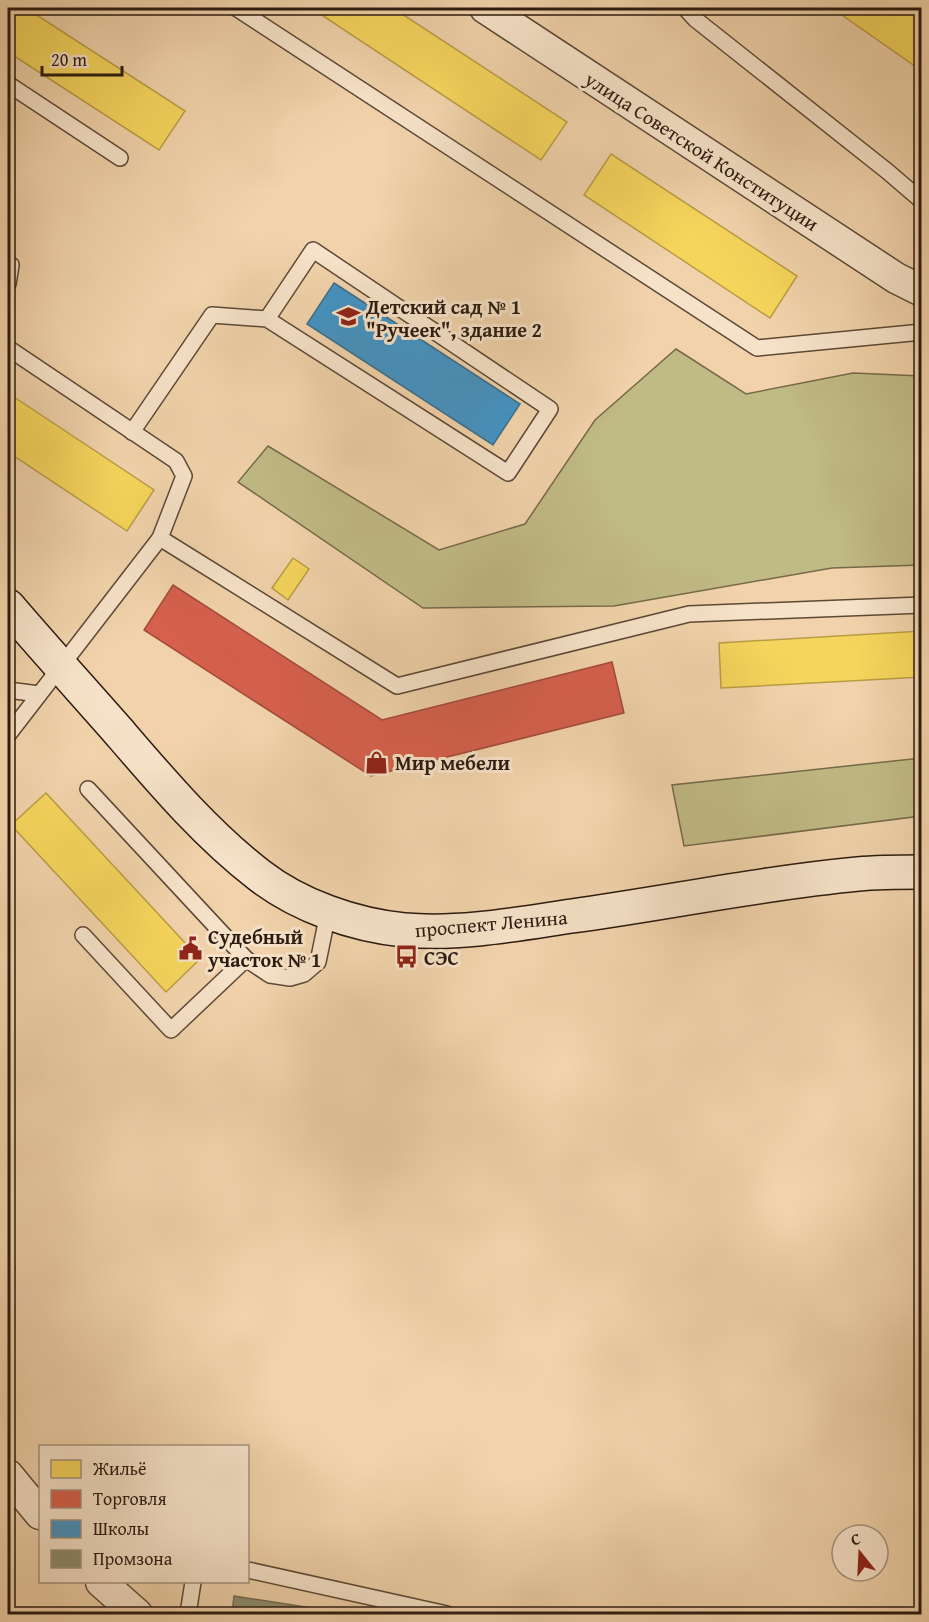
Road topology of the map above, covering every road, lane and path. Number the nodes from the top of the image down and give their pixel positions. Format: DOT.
graph roads {
  1 [pos="236,8"];
  2 [pos="484,8"];
  3 [pos="693,11"];
  4 [pos="8,84"];
  5 [pos="120,158"];
  6 [pos="921,201"];
  7 [pos="8,262"];
  8 [pos="8,284"];
  9 [pos="921,291"];
  10 [pos="267,319"];
  11 [pos="921,332"];
  12 [pos="8,348"];
  13 [pos="132,432"];
  14 [pos="160,538"];
  15 [pos="921,605"];
  16 [pos="8,606"];
  17 [pos="62,667"];
  18 [pos="8,690"];
  19 [pos="39,694"];
  20 [pos="8,735"];
  21 [pos="88,789"];
  22 [pos="921,872"];
  23 [pos="328,913"];
  24 [pos="83,935"];
  25 [pos="246,959"];
  26 [pos="8,1475"];
  27 [pos="39,1513"];
  28 [pos="249,1570"];
  29 [pos="103,1583"];
  30 [pos="193,1583"];
  31 [pos="137,1614"];
  32 [pos="188,1614"];
  33 [pos="447,1614"];
  1 -- 11 [label="lane"];
  2 -- 9 [label="street, улица Советской Конституции"];
  3 -- 6 [label="lane"];
  4 -- 5 [label="lane"];
  7 -- 8 [label="lane"];
  10 -- 10 [label="lane"];
  10 -- 13 [label="lane"];
  12 -- 13 [label="lane"];
  13 -- 14 [label="lane"];
  14 -- 15 [label="lane"];
  14 -- 17 [label="lane"];
  16 -- 17 [label="main road, проспект Ленина"];
  17 -- 19 [label="lane"];
  17 -- 23 [label="main road, проспект Ленина"];
  18 -- 19 [label="lane"];
  19 -- 20 [label="lane"];
  21 -- 25 [label="lane"];
  22 -- 23 [label="main road, проспект Ленина"];
  23 -- 25 [label="lane"];
  24 -- 25 [label="lane"];
  26 -- 27 [label="street"];
  28 -- 33 [label="lane"];
  29 -- 31 [label="street"];
  30 -- 32 [label="lane"];
}
